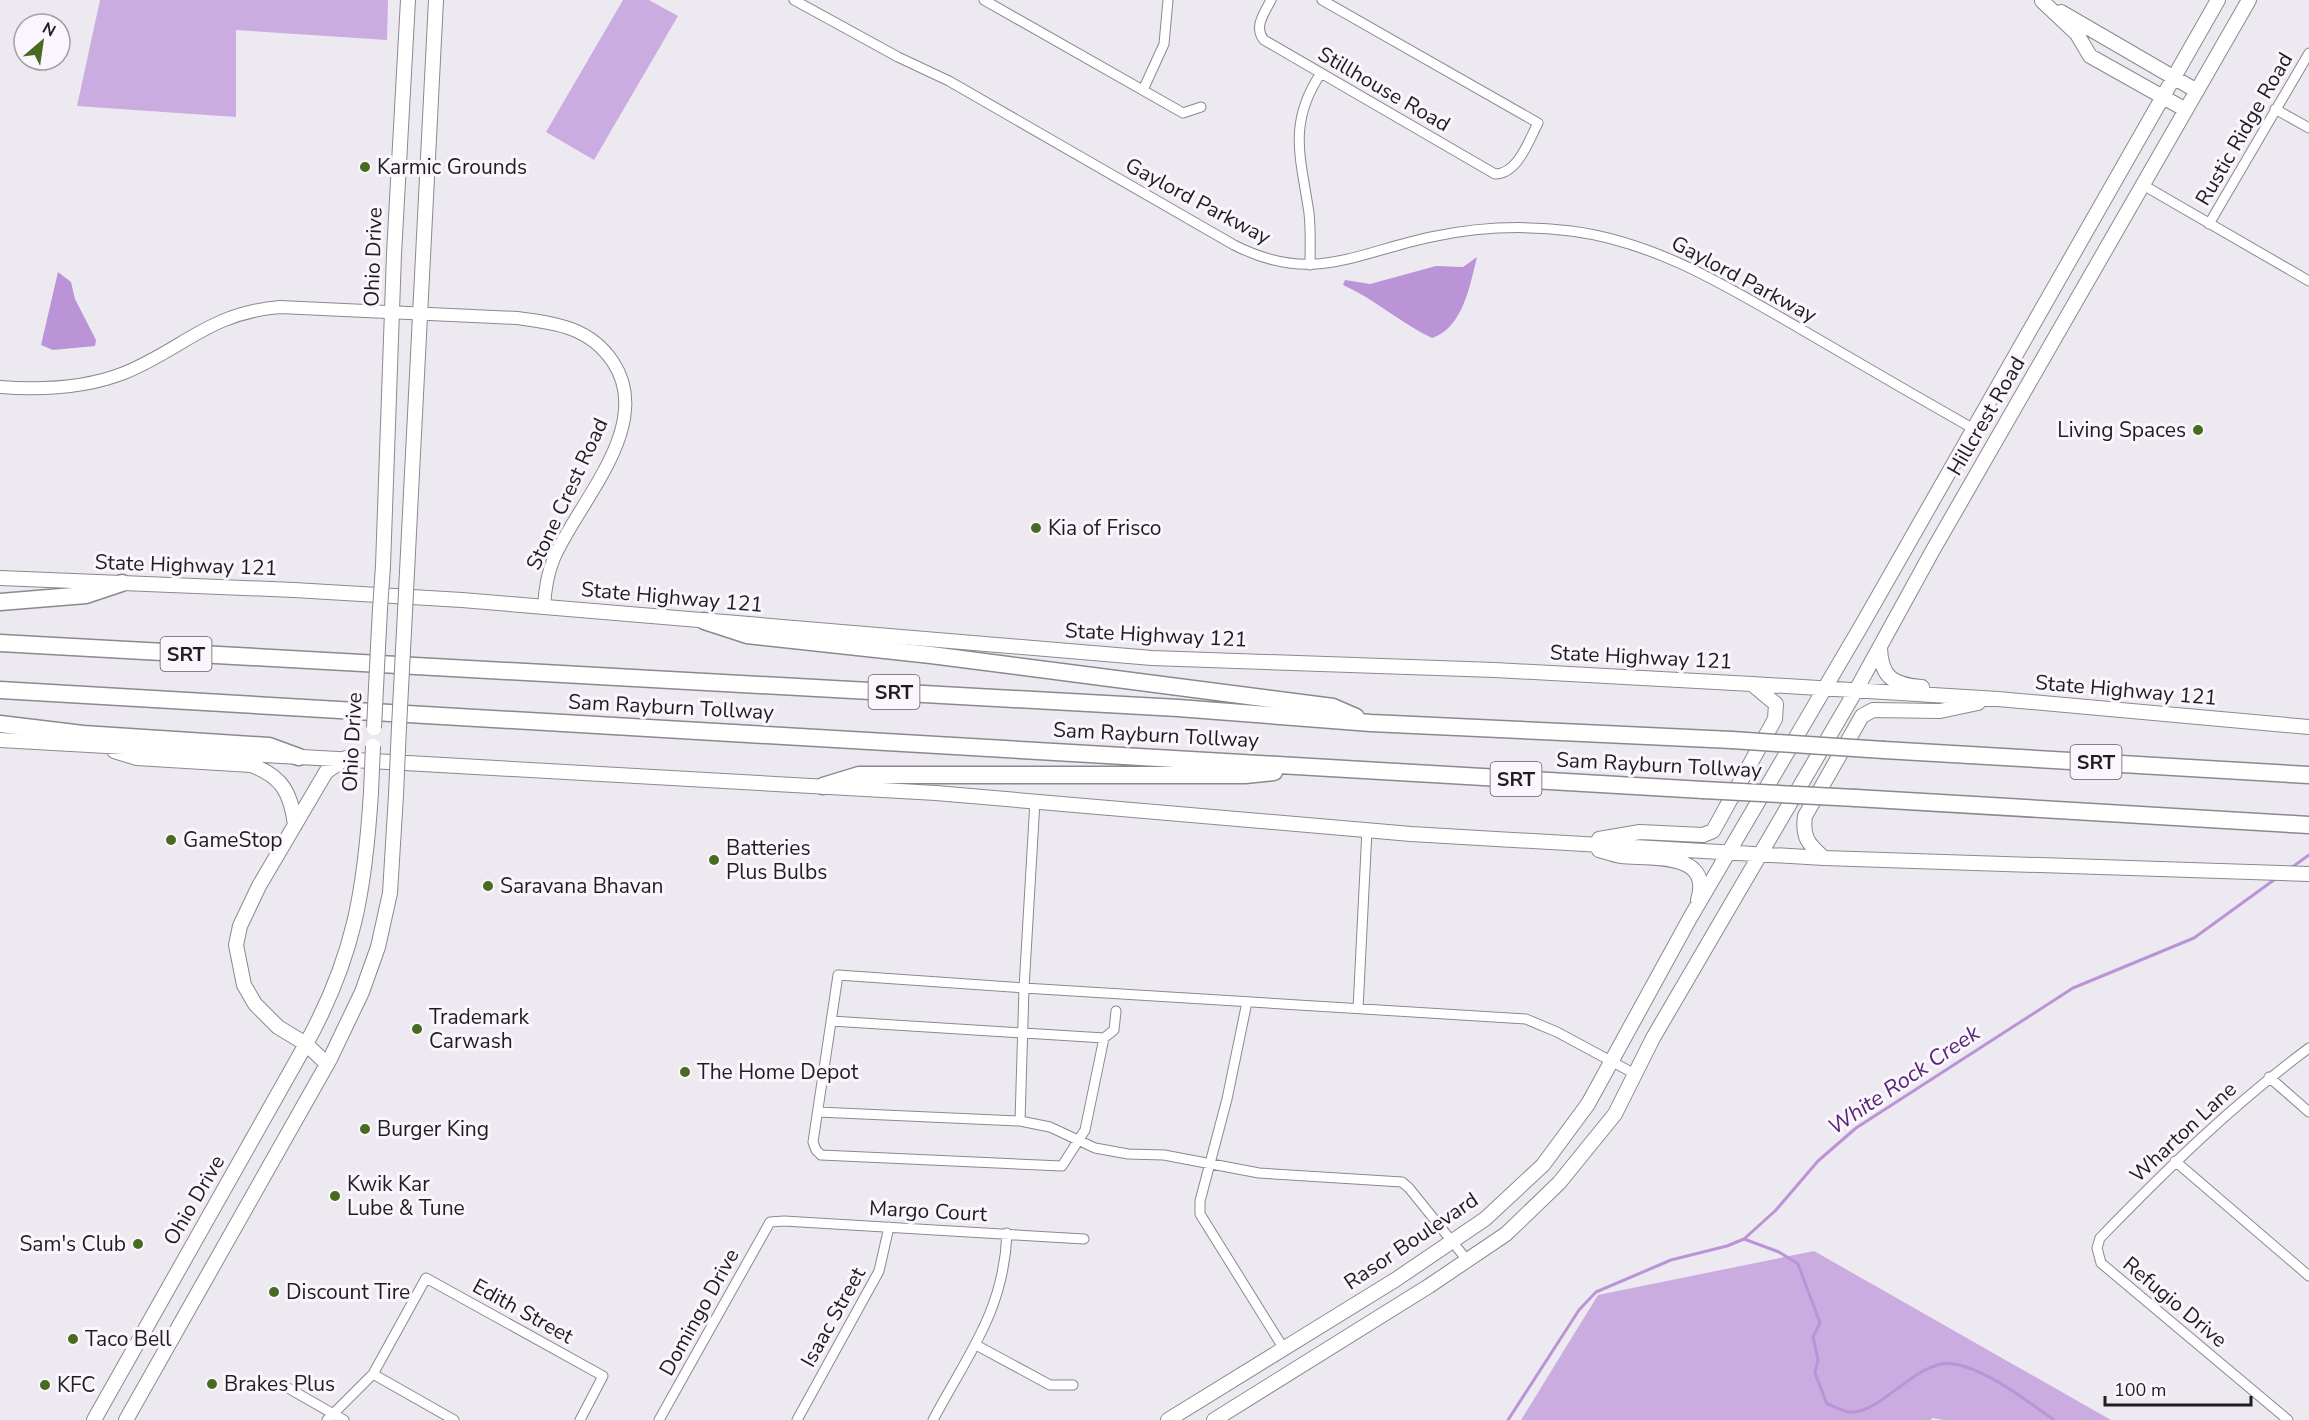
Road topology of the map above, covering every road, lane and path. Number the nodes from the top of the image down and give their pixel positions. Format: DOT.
graph roads {
  1 [pos="408,0"];
  2 [pos="436,0"];
  3 [pos="794,0"];
  4 [pos="984,0"];
  5 [pos="1168,0"];
  6 [pos="1270,0"];
  7 [pos="1322,0"];
  8 [pos="2041,0"];
  9 [pos="2218,0"];
  10 [pos="2249,0"];
  11 [pos="2309,53"];
  12 [pos="1321,74"];
  13 [pos="2174,77"];
  14 [pos="1143,90"];
  15 [pos="2197,91"];
  16 [pos="2163,97"];
  17 [pos="1201,107"];
  18 [pos="2275,109"];
  19 [pos="2186,110"];
  20 [pos="2309,128"];
  21 [pos="2143,185"];
  22 [pos="2209,224"];
  23 [pos="1310,265"];
  24 [pos="2309,281"];
  25 [pos="392,314"];
  26 [pos="420,315"];
  27 [pos="0,387"];
  28 [pos="1972,428"];
  29 [pos="1995,442"];
  30 [pos="0,578"];
  31 [pos="122,584"];
  32 [pos="0,602"];
  33 [pos="544,607"];
  34 [pos="704,621"];
  35 [pos="0,643"];
  36 [pos="1880,648"];
  37 [pos="1752,684"];
  38 [pos="1825,688"];
  39 [pos="0,690"];
  40 [pos="1855,692"];
  41 [pos="1998,699"];
  42 [pos="1371,723"];
  43 [pos="0,724"];
  44 [pos="2309,727"];
  45 [pos="0,740"];
  46 [pos="90,744"];
  47 [pos="299,757"];
  48 [pos="346,758"];
  49 [pos="1328,767"];
  50 [pos="2309,775"];
  51 [pos="823,786"];
  52 [pos="1035,801"];
  53 [pos="295,825"];
  54 [pos="2309,825"];
  55 [pos="1367,830"];
  56 [pos="1574,843"];
  57 [pos="1730,851"];
  58 [pos="1759,853"];
  59 [pos="1824,858"];
  60 [pos="2309,874"];
  61 [pos="1693,914"];
  62 [pos="1024,988"];
  63 [pos="1247,1002"];
  64 [pos="1358,1009"];
  65 [pos="1116,1011"];
  66 [pos="831,1021"];
  67 [pos="1022,1032"];
  68 [pos="1104,1038"];
  69 [pos="306,1044"];
  70 [pos="2309,1048"];
  71 [pos="330,1058"];
  72 [pos="1612,1062"];
  73 [pos="1635,1074"];
  74 [pos="2269,1077"];
  75 [pos="818,1112"];
  76 [pos="2309,1112"];
  77 [pos="1020,1121"];
  78 [pos="1077,1141"];
  79 [pos="2175,1161"];
  80 [pos="1210,1163"];
  81 [pos="770,1222"];
  82 [pos="889,1227"];
  83 [pos="1007,1233"];
  84 [pos="1084,1239"];
  85 [pos="1453,1241"];
  86 [pos="2098,1254"];
  87 [pos="1467,1260"];
  88 [pos="2309,1276"];
  89 [pos="976,1345"];
  90 [pos="1284,1349"];
  91 [pos="373,1374"];
  92 [pos="281,1384"];
  93 [pos="1073,1385"];
  94 [pos="330,1417"];
  95 [pos="452,1419"];
  96 [pos="583,1419"];
  97 [pos="94,1420"];
  98 [pos="126,1420"];
  99 [pos="344,1420"];
  100 [pos="659,1420"];
  101 [pos="796,1420"];
  102 [pos="933,1420"];
  103 [pos="1168,1420"];
  104 [pos="1214,1420"];
  105 [pos="2288,1420"];
  1 -- 25 [label="main road, Ohio Drive"];
  2 -- 26 [label="main road"];
  3 -- 23 [label="street, Gaylord Parkway"];
  4 -- 14 [label="street"];
  5 -- 14 [label="street"];
  6 -- 12 [label="street, Stillhouse Road"];
  7 -- 12 [label="street, Stillhouse Road"];
  8 -- 13 [label="main road"];
  8 -- 16 [label="main road"];
  9 -- 13 [label="main road, Hillcrest Road"];
  10 -- 15 [label="main road, Hillcrest Road"];
  11 -- 18 [label="street, Rustic Ridge Road"];
  12 -- 23 [label="street"];
  13 -- 15 [label="main road"];
  13 -- 16 [label="main road, Hillcrest Road"];
  14 -- 17 [label="street"];
  15 -- 19 [label="main road, Hillcrest Road"];
  16 -- 19 [label="main road"];
  16 -- 28 [label="main road, Hillcrest Road"];
  18 -- 20 [label="street"];
  18 -- 22 [label="street, Rustic Ridge Road"];
  19 -- 21 [label="main road, Hillcrest Road"];
  21 -- 22 [label="street"];
  21 -- 29 [label="main road, Hillcrest Road"];
  22 -- 24 [label="street"];
  23 -- 28 [label="street, Gaylord Parkway"];
  25 -- 26 [label="street, Stone Crest Road"];
  25 -- 27 [label="street, Stone Crest Road"];
  25 -- 69 [label="main road, Ohio Drive, bridge"];
  26 -- 33 [label="street, Stone Crest Road"];
  26 -- 71 [label="main road, bridge"];
  28 -- 29 [label="main road"];
  28 -- 38 [label="main road, Hillcrest Road"];
  29 -- 36 [label="main road, Hillcrest Road"];
  30 -- 31 [label="main road, State Highway 121"];
  31 -- 32 [label="highway"];
  31 -- 33 [label="main road, State Highway 121"];
  33 -- 34 [label="main road, State Highway 121"];
  34 -- 37 [label="main road, State Highway 121"];
  34 -- 42 [label="highway"];
  35 -- 42 [label="highway, Sam Rayburn Tollway / SRT"];
  36 -- 40 [label="main road, Hillcrest Road"];
  36 -- 41 [label="main road"];
  37 -- 38 [label="main road, State Highway 121"];
  37 -- 56 [label="main road"];
  38 -- 40 [label="main road, State Highway 121"];
  38 -- 57 [label="main road, Hillcrest Road"];
  39 -- 49 [label="highway, Sam Rayburn Tollway / SRT"];
  40 -- 41 [label="main road, State Highway 121"];
  40 -- 58 [label="main road, Hillcrest Road"];
  41 -- 44 [label="main road, State Highway 121"];
  41 -- 59 [label="main road"];
  42 -- 50 [label="highway, Sam Rayburn Tollway / SRT, bridge"];
  43 -- 47 [label="highway"];
  45 -- 46 [label="main road"];
  46 -- 47 [label="main road"];
  46 -- 53 [label="main road"];
  47 -- 48 [label="main road"];
  48 -- 51 [label="main road"];
  48 -- 53 [label="main road"];
  49 -- 51 [label="highway"];
  49 -- 54 [label="highway, Sam Rayburn Tollway / SRT, bridge"];
  51 -- 52 [label="main road"];
  52 -- 55 [label="main road"];
  52 -- 62 [label="street"];
  53 -- 69 [label="main road"];
  55 -- 56 [label="main road"];
  55 -- 64 [label="street"];
  56 -- 57 [label="main road"];
  56 -- 61 [label="main road"];
  57 -- 58 [label="main road"];
  57 -- 61 [label="main road, Rasor Boulevard"];
  58 -- 59 [label="main road"];
  58 -- 73 [label="main road"];
  59 -- 60 [label="main road"];
  61 -- 72 [label="main road, Rasor Boulevard"];
  62 -- 63 [label="street"];
  62 -- 66 [label="street"];
  62 -- 67 [label="street"];
  63 -- 64 [label="street"];
  63 -- 80 [label="street"];
  64 -- 72 [label="street"];
  65 -- 68 [label="street"];
  66 -- 67 [label="street"];
  66 -- 75 [label="street"];
  67 -- 68 [label="street"];
  67 -- 77 [label="street"];
  68 -- 78 [label="street"];
  69 -- 71 [label="main road"];
  69 -- 97 [label="main road, Ohio Drive"];
  70 -- 74 [label="street, Wharton Lane"];
  71 -- 98 [label="main road"];
  72 -- 73 [label="street"];
  72 -- 85 [label="main road, Rasor Boulevard"];
  73 -- 87 [label="main road"];
  74 -- 76 [label="street"];
  74 -- 79 [label="street, Wharton Lane"];
  75 -- 77 [label="street"];
  75 -- 78 [label="street"];
  77 -- 78 [label="street"];
  78 -- 80 [label="street"];
  79 -- 86 [label="street, Wharton Lane"];
  79 -- 88 [label="street"];
  80 -- 85 [label="street"];
  80 -- 90 [label="street"];
  81 -- 82 [label="street, Margo Court"];
  81 -- 100 [label="street, Domingo Drive"];
  82 -- 83 [label="street, Margo Court"];
  82 -- 101 [label="street, Isaac Street"];
  83 -- 84 [label="street, Margo Court"];
  83 -- 89 [label="street"];
  85 -- 87 [label="street"];
  85 -- 90 [label="main road, Rasor Boulevard"];
  86 -- 105 [label="street, Refugio Drive"];
  87 -- 104 [label="main road"];
  89 -- 93 [label="street"];
  89 -- 102 [label="street"];
  90 -- 103 [label="main road, Rasor Boulevard"];
  91 -- 94 [label="street"];
  91 -- 95 [label="street"];
  91 -- 96 [label="street, Edith Street"];
  92 -- 94 [label="street"];
  94 -- 99 [label="street"];
}
